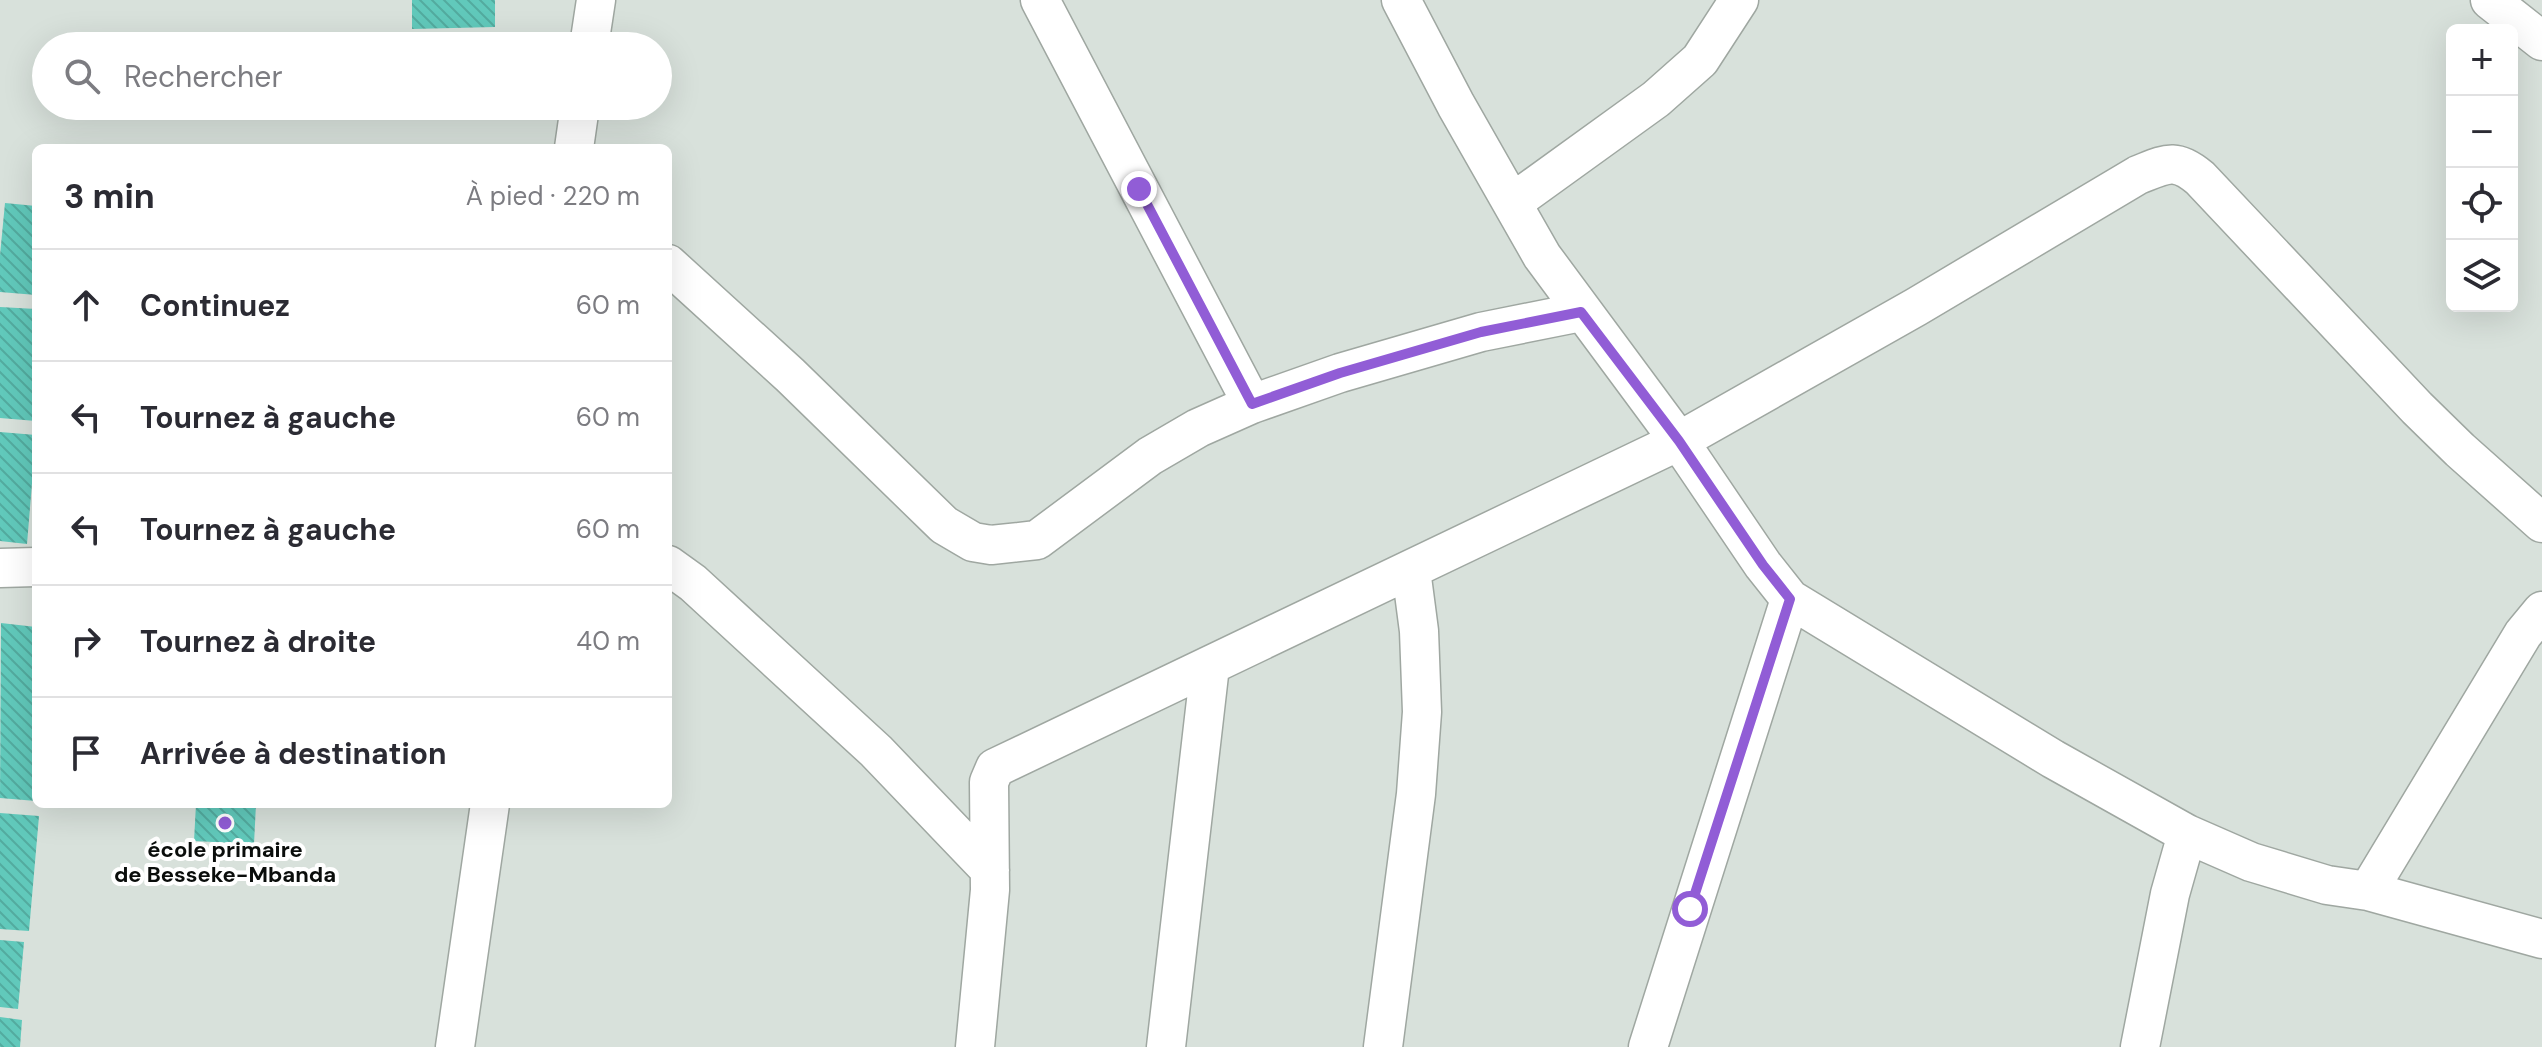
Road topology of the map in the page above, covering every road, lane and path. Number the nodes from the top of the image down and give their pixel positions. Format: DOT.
graph roads {
  1 [pos="596,0"];
  2 [pos="1040,0"];
  3 [pos="1401,0"];
  4 [pos="1739,0"];
  5 [pos="2490,0"];
  6 [pos="591,32"];
  7 [pos="2542,41"];
  8 [pos="578,120"];
  9 [pos="575,144"];
  10 [pos="1512,203"];
  11 [pos="672,268"];
  12 [pos="1581,312"];
  13 [pos="1252,404"];
  14 [pos="1679,441"];
  15 [pos="2542,523"];
  16 [pos="32,567"];
  17 [pos="0,568"];
  18 [pos="672,568"];
  19 [pos="1411,570"];
  20 [pos="1790,599"];
  21 [pos="2542,611"];
  22 [pos="1210,666"];
  23 [pos="489,808"];
  24 [pos="2187,834"];
  25 [pos="990,870"];
  26 [pos="2368,891"];
  27 [pos="2542,939"];
  28 [pos="455,1047"];
  29 [pos="975,1047"];
  30 [pos="1166,1047"];
  31 [pos="1383,1047"];
  32 [pos="1648,1047"];
  33 [pos="2140,1047"];
  1 -- 6 [label="street"];
  2 -- 13 [label="street"];
  3 -- 10 [label="street"];
  4 -- 10 [label="street"];
  5 -- 7 [label="street"];
  8 -- 9 [label="street"];
  10 -- 12 [label="street"];
  11 -- 13 [label="street"];
  12 -- 13 [label="street"];
  12 -- 14 [label="street"];
  14 -- 15 [label="street"];
  14 -- 19 [label="street"];
  14 -- 20 [label="street"];
  16 -- 17 [label="street"];
  18 -- 25 [label="street"];
  19 -- 22 [label="street"];
  19 -- 31 [label="street"];
  20 -- 24 [label="street"];
  20 -- 32 [label="street"];
  21 -- 26 [label="street"];
  22 -- 25 [label="street"];
  22 -- 30 [label="street"];
  23 -- 28 [label="street"];
  24 -- 26 [label="street"];
  24 -- 33 [label="street"];
  25 -- 29 [label="street"];
  26 -- 27 [label="street"];
}
